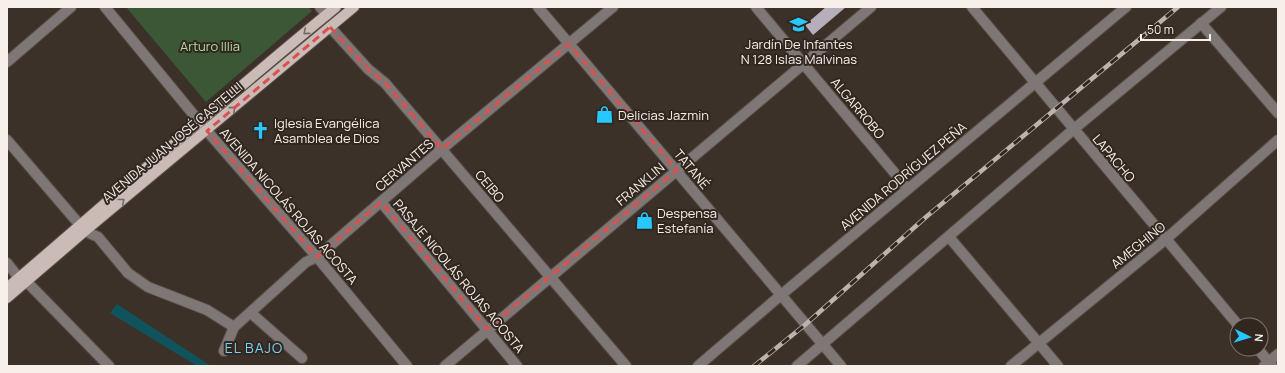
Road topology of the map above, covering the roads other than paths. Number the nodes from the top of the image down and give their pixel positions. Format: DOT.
graph roads {
  1 [pos="71,7"];
  2 [pos="105,7"];
  3 [pos="320,7"];
  4 [pos="336,7"];
  5 [pos="354,7"];
  6 [pos="538,7"];
  7 [pos="613,7"];
  8 [pos="756,7"];
  9 [pos="871,7"];
  10 [pos="972,7"];
  11 [pos="1126,7"];
  12 [pos="1221,7"];
  13 [pos="326,15"];
  14 [pos="1201,24"];
  15 [pos="330,27"];
  16 [pos="569,44"];
  17 [pos="7,62"];
  18 [pos="804,64"];
  19 [pos="1036,83"];
  20 [pos="1278,113"];
  21 [pos="199,121"];
  22 [pos="1074,129"];
  23 [pos="207,131"];
  24 [pos="7,140"];
  25 [pos="1278,140"];
  26 [pos="442,149"];
  27 [pos="677,170"];
  28 [pos="908,189"];
  29 [pos="381,202"];
  30 [pos="83,229"];
  31 [pos="949,237"];
  32 [pos="1166,239"];
  33 [pos="317,257"];
  34 [pos="7,263"];
  35 [pos="551,277"];
  36 [pos="23,280"];
  37 [pos="7,288"];
  38 [pos="781,295"];
  39 [pos="7,298"];
  40 [pos="251,313"];
  41 [pos="1231,317"];
  42 [pos="234,328"];
  43 [pos="487,329"];
  44 [pos="1038,342"];
  45 [pos="823,344"];
  46 [pos="224,351"];
  47 [pos="1278,354"];
  48 [pos="302,358"];
  49 [pos="1268,365"];
  50 [pos="109,366"];
  51 [pos="407,366"];
  52 [pos="445,366"];
  53 [pos="517,366"];
  54 [pos="626,366"];
  55 [pos="698,366"];
  56 [pos="797,366"];
  57 [pos="841,366"];
  58 [pos="1011,366"];
  59 [pos="1058,366"];
  1 -- 17 [label="street"];
  2 -- 21 [label="street, AVENIDA NICOLÁS ROJAS ACOSTA"];
  3 -- 13 [label="street"];
  4 -- 13 [label="main road, AVENIDA JUAN JOSÉ CASTELLI"];
  5 -- 15 [label="main road, AVENIDA JUAN JOSÉ CASTELLI"];
  6 -- 16 [label="street, TATANÉ"];
  7 -- 16 [label="street, CERVANTES"];
  8 -- 18 [label="street, ALGARROBO"];
  9 -- 18 [label="street, FRANKLIN"];
  10 -- 19 [label="street, LAPACHO"];
  11 -- 19 [label="street, AVENIDA RODRÍGUEZ PEÑA"];
  12 -- 14 [label="street"];
  13 -- 21 [label="main road, AVENIDA JUAN JOSÉ CASTELLI, one-way"];
  14 -- 20 [label="street"];
  14 -- 22 [label="street"];
  23 -- 15 [label="main road, AVENIDA JUAN JOSÉ CASTELLI, one-way"];
  15 -- 26 [label="street, CEIBO"];
  16 -- 26 [label="street, CERVANTES"];
  16 -- 27 [label="street, TATANÉ"];
  18 -- 27 [label="street, FRANKLIN"];
  18 -- 28 [label="street, ALGARROBO"];
  19 -- 22 [label="street, LAPACHO"];
  19 -- 28 [label="street, AVENIDA RODRÍGUEZ PEÑA"];
  21 -- 23 [label="street, AVENIDA NICOLÁS ROJAS ACOSTA"];
  21 -- 30 [label="main road, AVENIDA JUAN JOSÉ CASTELLI"];
  22 -- 31 [label="street"];
  22 -- 32 [label="street, LAPACHO"];
  30 -- 23 [label="main road, AVENIDA JUAN JOSÉ CASTELLI, one-way"];
  23 -- 33 [label="street, AVENIDA NICOLÁS ROJAS ACOSTA"];
  24 -- 30 [label="street"];
  25 -- 32 [label="street, AMEGHINO"];
  26 -- 29 [label="street, CERVANTES"];
  26 -- 35 [label="street, CEIBO"];
  27 -- 35 [label="street, FRANKLIN"];
  27 -- 38 [label="street, TATANÉ"];
  28 -- 38 [label="street, AVENIDA RODRÍGUEZ PEÑA"];
  29 -- 33 [label="street, CERVANTES"];
  29 -- 43 [label="street, PASAJE NICOLÁS ROJAS ACOSTA"];
  30 -- 36 [label="main road, AVENIDA JUAN JOSÉ CASTELLI"];
  30 -- 42 [label="street"];
  31 -- 44 [label="street"];
  31 -- 45 [label="street"];
  32 -- 41 [label="street, LAPACHO"];
  32 -- 44 [label="street, AMEGHINO"];
  33 -- 40 [label="street, CERVANTES"];
  33 -- 51 [label="street, AVENIDA NICOLÁS ROJAS ACOSTA"];
  34 -- 36 [label="street"];
  35 -- 43 [label="street, FRANKLIN"];
  35 -- 54 [label="street, CEIBO"];
  36 -- 37 [label="main road, AVENIDA JUAN JOSÉ CASTELLI"];
  36 -- 39 [label="main road, AVENIDA JUAN JOSÉ CASTELLI"];
  36 -- 50 [label="street"];
  38 -- 45 [label="street, TATANÉ"];
  38 -- 55 [label="street, AVENIDA RODRÍGUEZ PEÑA"];
  40 -- 42 [label="street, CERVANTES"];
  40 -- 48 [label="street"];
  42 -- 46 [label="street, CERVANTES"];
  43 -- 52 [label="street, FRANKLIN"];
  43 -- 53 [label="street, PASAJE NICOLÁS ROJAS ACOSTA"];
  44 -- 58 [label="street, AMEGHINO"];
  44 -- 59 [label="street"];
  45 -- 56 [label="street"];
  45 -- 57 [label="street, TATANÉ"];
  47 -- 49 [label="street"];
}
